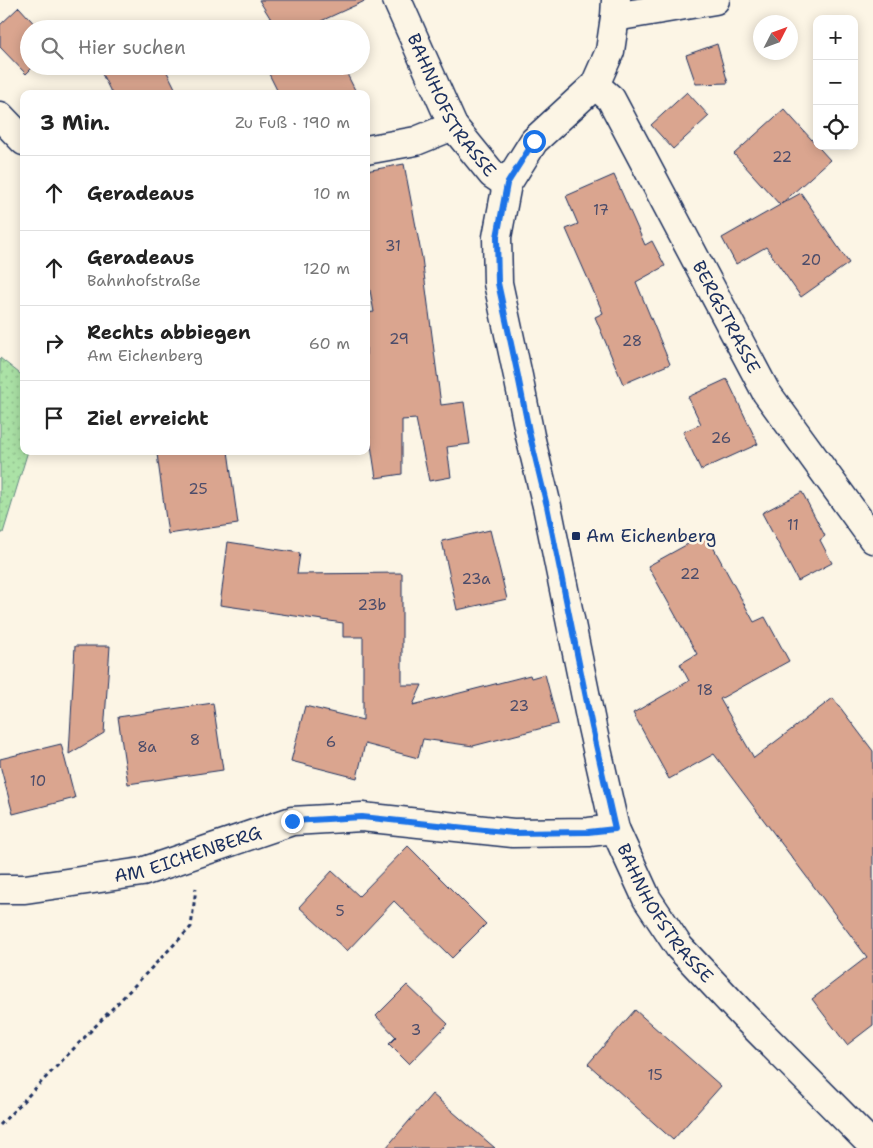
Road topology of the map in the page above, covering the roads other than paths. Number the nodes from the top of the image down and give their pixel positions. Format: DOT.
graph roads {
  1 [pos="397,0"];
  2 [pos="715,0"];
  3 [pos="616,8"];
  4 [pos="595,85"];
  5 [pos="0,116"];
  6 [pos="453,126"];
  7 [pos="20,137"];
  8 [pos="370,149"];
  9 [pos="507,184"];
  10 [pos="873,539"];
  11 [pos="615,829"];
  12 [pos="0,890"];
  13 [pos="873,1146"];
  1 -- 6 [label="street, BAHNHOFSTRASSE"];
  2 -- 3 [label="street"];
  3 -- 4 [label="street"];
  4 -- 9 [label="street"];
  4 -- 10 [label="street, BERGSTRASSE"];
  5 -- 7 [label="street"];
  6 -- 8 [label="street"];
  6 -- 9 [label="street, BAHNHOFSTRASSE"];
  9 -- 11 [label="street, BAHNHOFSTRASSE"];
  11 -- 12 [label="street, AM EICHENBERG"];
  11 -- 13 [label="street, BAHNHOFSTRASSE"];
}
